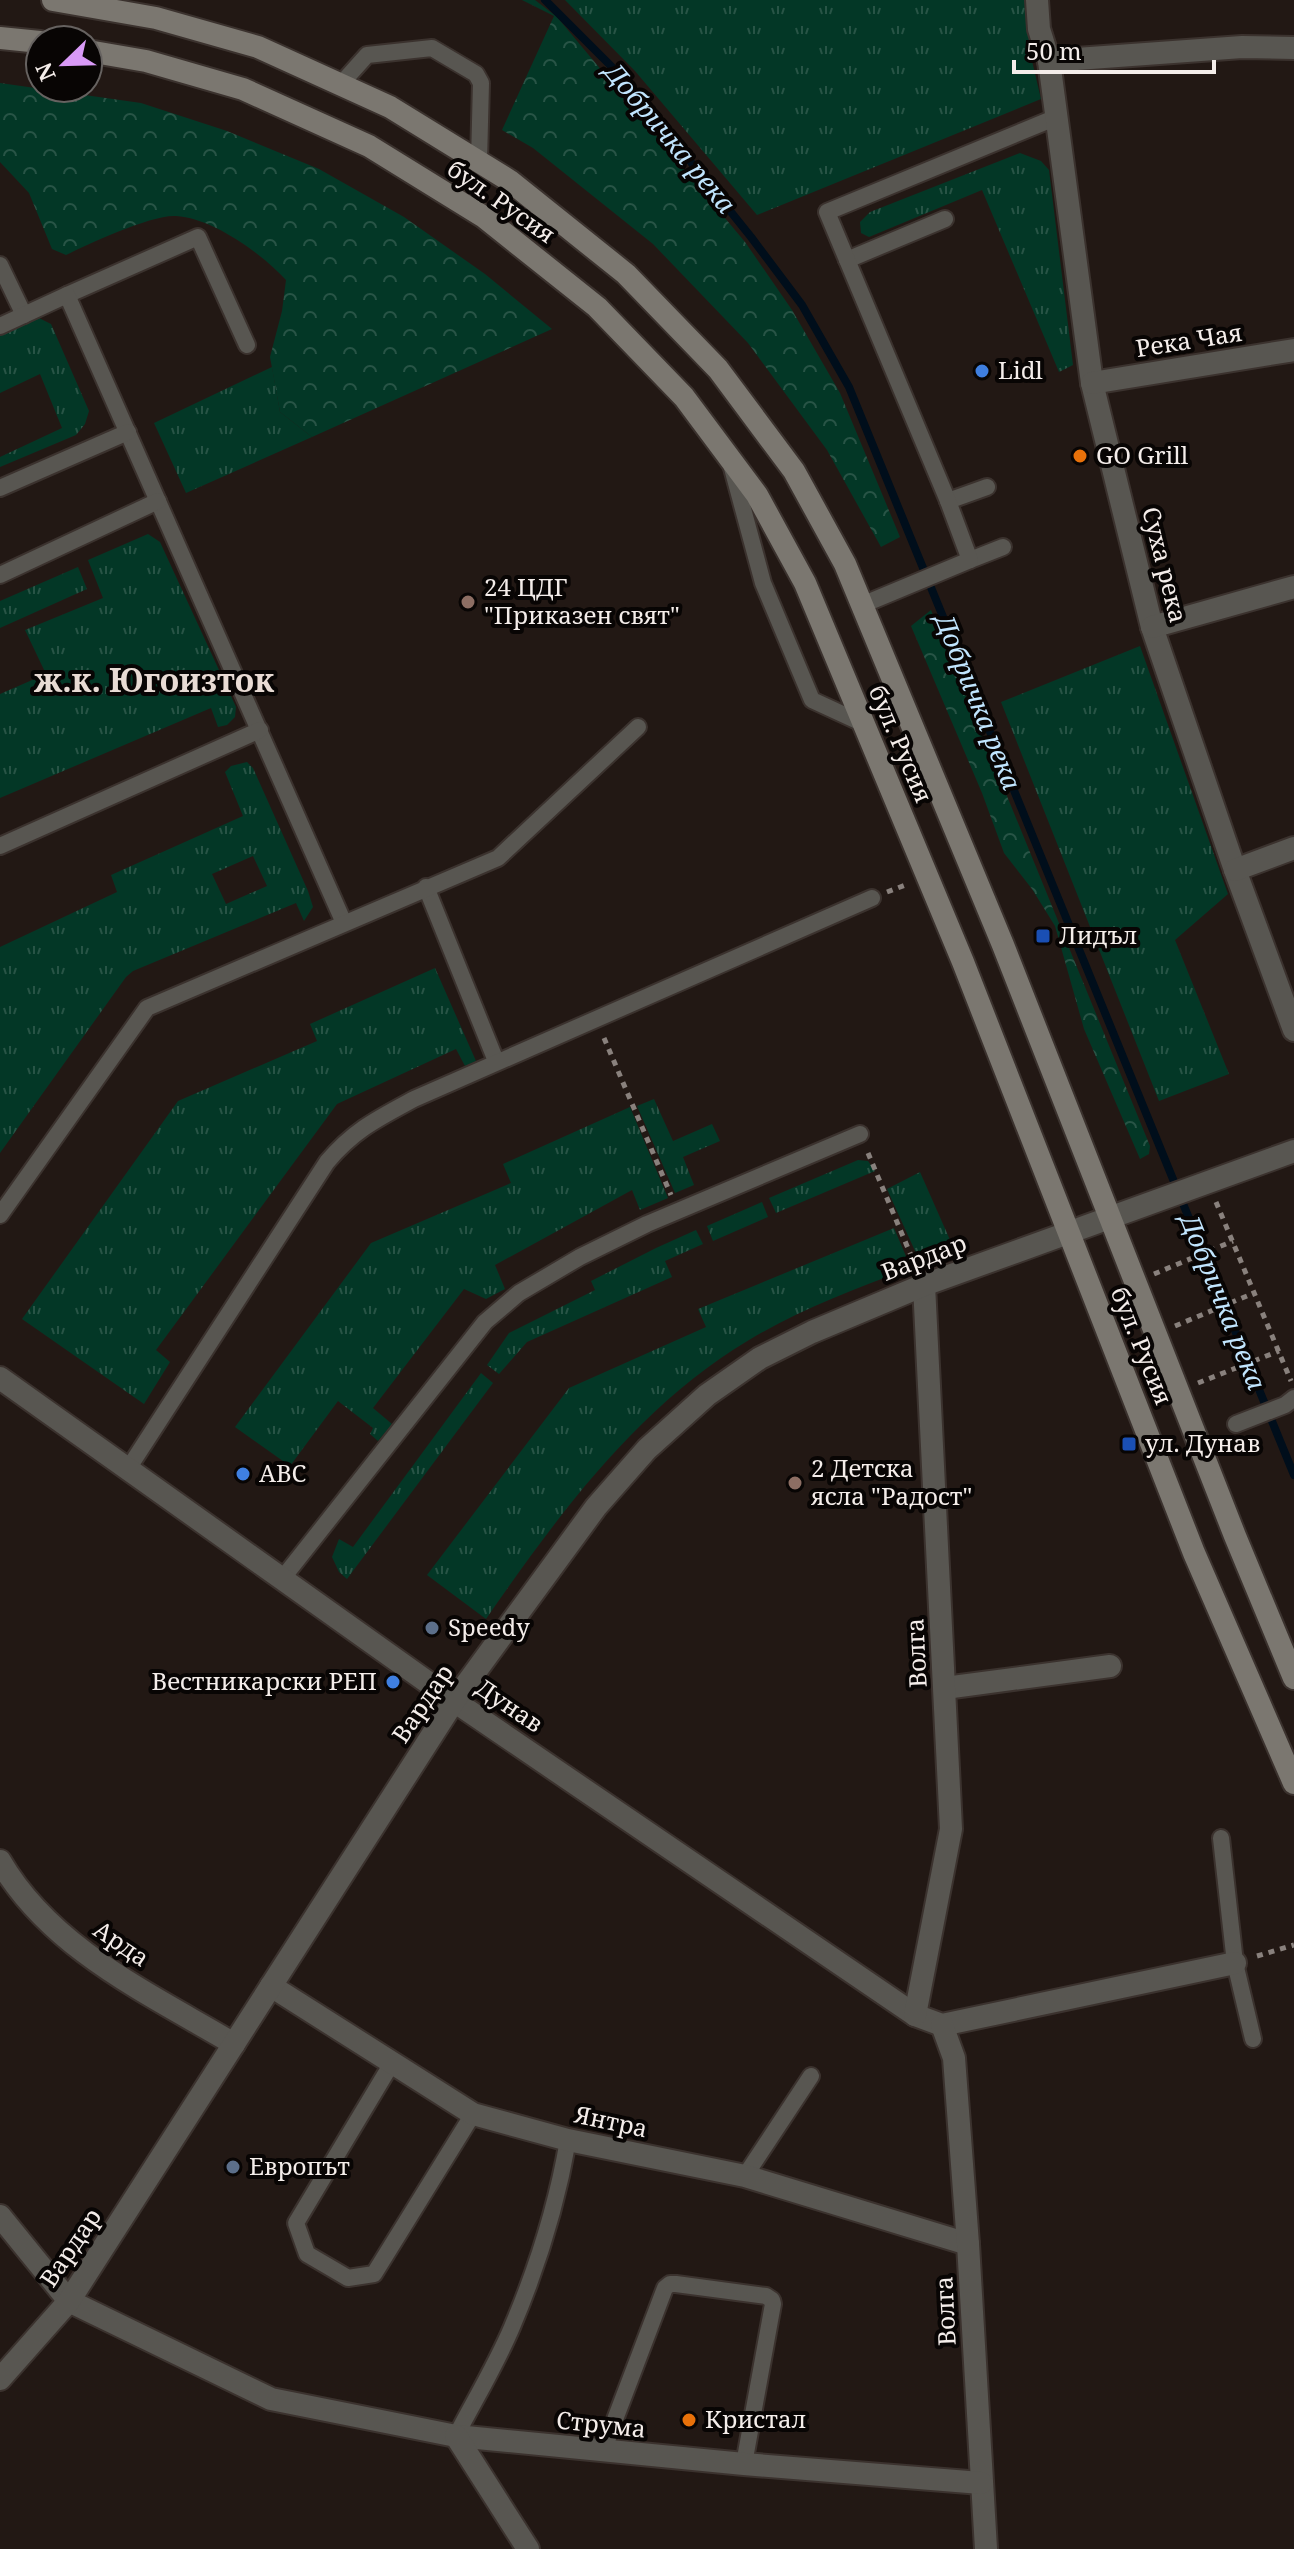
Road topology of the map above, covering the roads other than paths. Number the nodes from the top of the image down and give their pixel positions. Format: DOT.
graph roads {
  1 [pos="53,0"];
  2 [pos="1037,0"];
  3 [pos="0,38"];
  4 [pos="24,40"];
  5 [pos="1294,48"];
  6 [pos="104,54"];
  7 [pos="1049,61"];
  8 [pos="341,84"];
  9 [pos="1057,117"];
  10 [pos="479,161"];
  11 [pos="945,219"];
  12 [pos="847,260"];
  13 [pos="0,265"];
  14 [pos="67,295"];
  15 [pos="24,315"];
  16 [pos="0,326"];
  17 [pos="247,345"];
  18 [pos="1294,350"];
  19 [pos="1092,383"];
  20 [pos="128,432"];
  21 [pos="730,459"];
  22 [pos="987,487"];
  23 [pos="0,488"];
  24 [pos="158,501"];
  25 [pos="948,501"];
  26 [pos="1003,547"];
  27 [pos="970,560"];
  28 [pos="0,575"];
  29 [pos="1294,587"];
  30 [pos="862,605"];
  31 [pos="1152,627"];
  32 [pos="864,724"];
  33 [pos="638,727"];
  34 [pos="260,730"];
  35 [pos="0,846"];
  36 [pos="1294,848"];
  37 [pos="1235,870"];
  38 [pos="426,887"];
  39 [pos="872,898"];
  40 [pos="344,923"];
  41 [pos="1294,1030"];
  42 [pos="496,1061"];
  43 [pos="860,1134"];
  44 [pos="1294,1151"];
  45 [pos="0,1215"];
  46 [pos="1110,1219"];
  47 [pos="1068,1233"];
  48 [pos="924,1285"];
  49 [pos="0,1378"];
  50 [pos="1291,1403"];
  51 [pos="1236,1424"];
  52 [pos="128,1469"];
  53 [pos="282,1579"];
  54 [pos="1110,1666"];
  55 [pos="1294,1678"];
  56 [pos="945,1688"];
  57 [pos="454,1701"];
  58 [pos="1294,1783"];
  59 [pos="1221,1838"];
  60 [pos="0,1861"];
  61 [pos="1235,1963"];
  62 [pos="271,1986"];
  63 [pos="915,2015"];
  64 [pos="942,2025"];
  65 [pos="1253,2039"];
  66 [pos="234,2044"];
  67 [pos="392,2063"];
  68 [pos="811,2076"];
  69 [pos="473,2114"];
  70 [pos="568,2140"];
  71 [pos="745,2176"];
  72 [pos="0,2216"];
  73 [pos="968,2244"];
  74 [pos="69,2301"];
  75 [pos="0,2379"];
  76 [pos="456,2436"];
  77 [pos="603,2451"];
  78 [pos="744,2464"];
  79 [pos="981,2483"];
  80 [pos="528,2549"];
  81 [pos="986,2549"];
  1 -- 8 [label="main road, бул. Русия"];
  2 -- 7 [label="street, Суха река"];
  3 -- 4 [label="main road"];
  5 -- 7 [label="street"];
  6 -- 21 [label="main road, бул. Русия"];
  7 -- 9 [label="street, Суха река"];
  8 -- 10 [label="main road, бул. Русия"];
  8 -- 10 [label="lane"];
  9 -- 12 [label="lane"];
  9 -- 19 [label="street, Суха река"];
  10 -- 30 [label="main road, бул. Русия"];
  11 -- 12 [label="lane"];
  12 -- 25 [label="lane"];
  13 -- 15 [label="lane"];
  14 -- 15 [label="lane"];
  14 -- 17 [label="lane"];
  14 -- 20 [label="lane"];
  15 -- 16 [label="lane"];
  18 -- 19 [label="street, Река Чая"];
  19 -- 31 [label="street, Суха река"];
  20 -- 23 [label="lane"];
  20 -- 24 [label="lane"];
  21 -- 32 [label="main road, бул. Русия"];
  21 -- 32 [label="lane"];
  22 -- 25 [label="lane"];
  24 -- 28 [label="lane"];
  24 -- 34 [label="lane"];
  25 -- 27 [label="lane"];
  26 -- 27 [label="lane"];
  27 -- 30 [label="lane"];
  29 -- 31 [label="street"];
  30 -- 46 [label="main road, бул. Русия"];
  31 -- 37 [label="street, Суха река"];
  32 -- 47 [label="main road, бул. Русия"];
  33 -- 38 [label="lane"];
  34 -- 35 [label="lane"];
  34 -- 40 [label="lane"];
  36 -- 37 [label="street"];
  37 -- 41 [label="street, Суха река"];
  38 -- 40 [label="lane"];
  38 -- 42 [label="lane"];
  39 -- 42 [label="lane"];
  40 -- 45 [label="lane"];
  42 -- 52 [label="lane"];
  43 -- 53 [label="lane"];
  44 -- 46 [label="street, Вардар"];
  46 -- 47 [label="street, Вардар"];
  46 -- 55 [label="main road, бул. Русия"];
  47 -- 48 [label="street, Вардар"];
  47 -- 58 [label="main road, бул. Русия"];
  48 -- 56 [label="street, Волга"];
  48 -- 57 [label="street, Вардар"];
  49 -- 52 [label="street, Дунав"];
  50 -- 51 [label="lane"];
  52 -- 53 [label="street, Дунав"];
  53 -- 57 [label="street, Дунав"];
  54 -- 56 [label="street"];
  56 -- 63 [label="street, Волга"];
  57 -- 62 [label="street, Вардар"];
  57 -- 63 [label="street, Дунав"];
  59 -- 61 [label="lane"];
  60 -- 66 [label="street, Арда"];
  61 -- 64 [label="street"];
  61 -- 65 [label="lane"];
  62 -- 66 [label="street, Вардар"];
  62 -- 67 [label="street, Янтра"];
  63 -- 64 [label="street"];
  64 -- 73 [label="street, Волга"];
  66 -- 74 [label="street, Вардар"];
  67 -- 69 [label="street, Янтра"];
  67 -- 69 [label="lane"];
  68 -- 71 [label="lane"];
  69 -- 70 [label="street, Янтра"];
  70 -- 71 [label="street, Янтра"];
  70 -- 76 [label="lane"];
  71 -- 73 [label="street, Янтра"];
  72 -- 74 [label="street, Струма"];
  73 -- 79 [label="street, Волга"];
  74 -- 75 [label="street, Вардар"];
  74 -- 76 [label="street, Струма"];
  76 -- 77 [label="street, Струма"];
  76 -- 80 [label="street"];
  77 -- 78 [label="street, Струма"];
  77 -- 78 [label="lane"];
  78 -- 79 [label="street, Струма"];
  79 -- 81 [label="street, Волга"];
}
